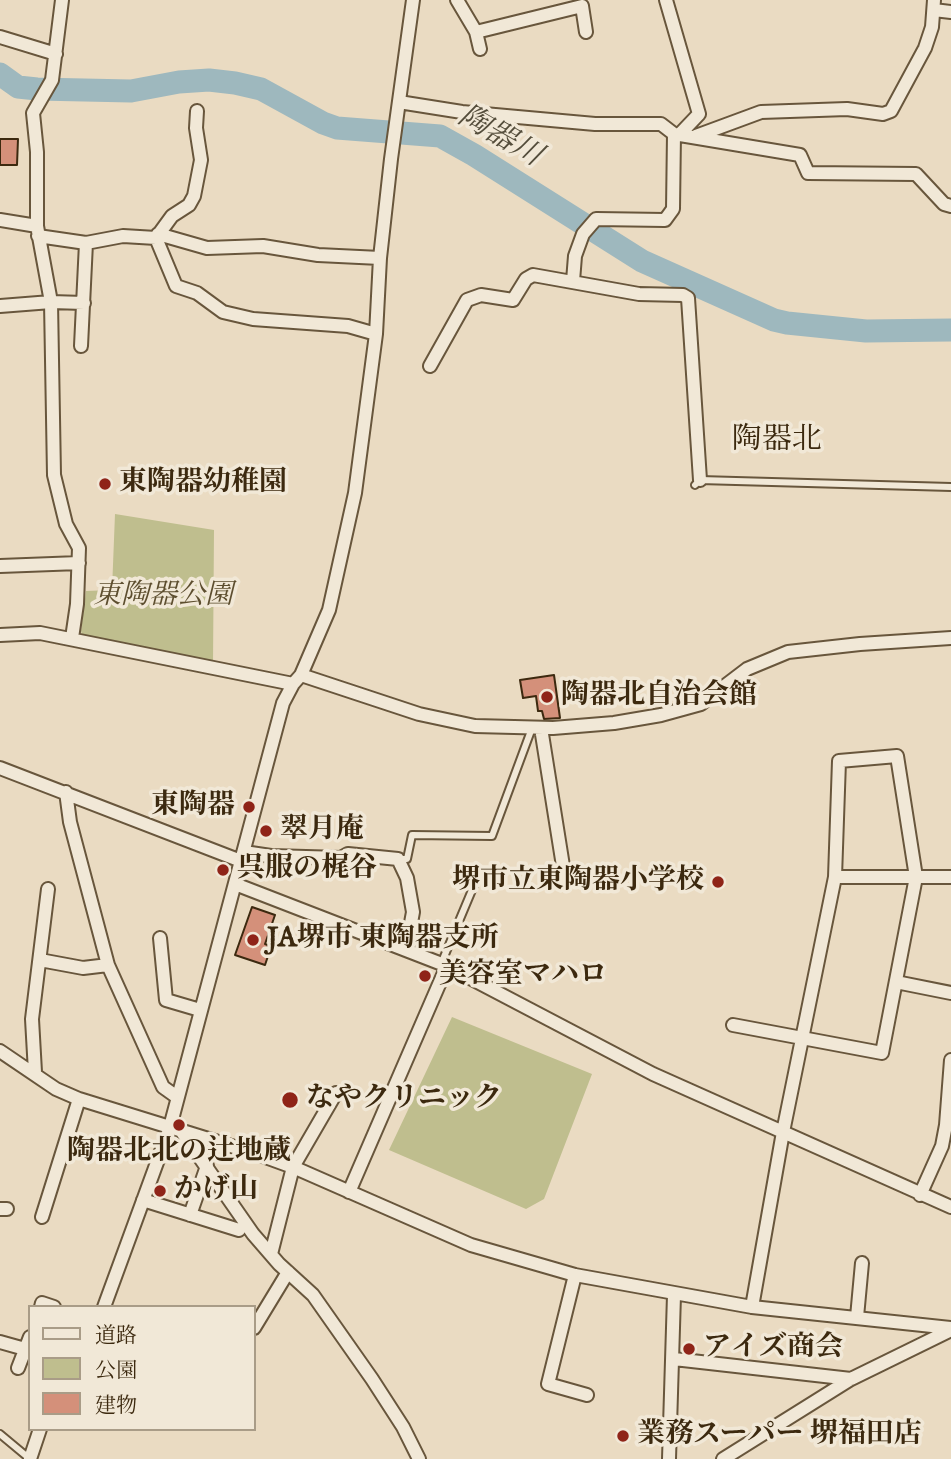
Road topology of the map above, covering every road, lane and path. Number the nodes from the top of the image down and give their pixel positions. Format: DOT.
graph roads {
  1 [pos="62,0"];
  2 [pos="413,0"];
  3 [pos="457,0"];
  4 [pos="666,0"];
  5 [pos="934,5"];
  6 [pos="951,12"];
  7 [pos="476,32"];
  8 [pos="586,32"];
  9 [pos="0,37"];
  10 [pos="480,50"];
  11 [pos="56,54"];
  12 [pos="399,102"];
  13 [pos="197,111"];
  14 [pos="682,135"];
  15 [pos="951,205"];
  16 [pos="0,220"];
  17 [pos="37,231"];
  18 [pos="157,236"];
  19 [pos="86,243"];
  20 [pos="380,258"];
  21 [pos="573,281"];
  22 [pos="51,302"];
  23 [pos="84,303"];
  24 [pos="0,306"];
  25 [pos="376,334"];
  26 [pos="81,346"];
  27 [pos="430,366"];
  28 [pos="697,483"];
  29 [pos="951,487"];
  30 [pos="79,562"];
  31 [pos="0,566"];
  32 [pos="0,635"];
  33 [pos="72,638"];
  34 [pos="951,638"];
  35 [pos="297,680"];
  36 [pos="537,728"];
  37 [pos="0,768"];
  38 [pos="65,792"];
  39 [pos="243,856"];
  40 [pos="398,859"];
  41 [pos="563,866"];
  42 [pos="835,877"];
  43 [pos="916,877"];
  44 [pos="951,877"];
  45 [pos="475,883"];
  46 [pos="235,884"];
  47 [pos="48,889"];
  48 [pos="160,938"];
  49 [pos="406,950"];
  50 [pos="40,960"];
  51 [pos="108,965"];
  52 [pos="444,965"];
  53 [pos="896,982"];
  54 [pos="951,993"];
  55 [pos="200,1010"];
  56 [pos="733,1025"];
  57 [pos="802,1039"];
  58 [pos="0,1051"];
  59 [pos="951,1060"];
  60 [pos="35,1072"];
  61 [pos="336,1093"];
  62 [pos="177,1097"];
  63 [pos="79,1099"];
  64 [pos="176,1129"];
  65 [pos="783,1132"];
  66 [pos="207,1166"];
  67 [pos="293,1167"];
  68 [pos="349,1192"];
  69 [pos="920,1195"];
  70 [pos="144,1200"];
  71 [pos="951,1207"];
  72 [pos="190,1214"];
  73 [pos="41,1217"];
  74 [pos="239,1230"];
  75 [pos="271,1254"];
  76 [pos="862,1263"];
  77 [pos="288,1272"];
  78 [pos="575,1275"];
  79 [pos="674,1295"];
  80 [pos="105,1305"];
  81 [pos="752,1307"];
  82 [pos="857,1317"];
  83 [pos="256,1325"];
  84 [pos="951,1329"];
  85 [pos="0,1342"];
  86 [pos="27,1343"];
  87 [pos="674,1359"];
  88 [pos="18,1368"];
  89 [pos="851,1379"];
  90 [pos="587,1395"];
  91 [pos="39,1431"];
  92 [pos="0,1434"];
  93 [pos="30,1459"];
  94 [pos="419,1459"];
  95 [pos="669,1459"];
  96 [pos="723,1459"];
  1 -- 11 [label="street"];
  2 -- 12 [label="street"];
  3 -- 7 [label="street"];
  4 -- 14 [label="street"];
  5 -- 6 [label="street"];
  5 -- 14 [label="street"];
  7 -- 8 [label="street"];
  7 -- 10 [label="street"];
  9 -- 11 [label="street"];
  11 -- 17 [label="street"];
  12 -- 14 [label="street"];
  12 -- 20 [label="street"];
  13 -- 18 [label="street"];
  14 -- 15 [label="street"];
  14 -- 21 [label="street"];
  16 -- 17 [label="street"];
  17 -- 19 [label="street"];
  17 -- 22 [label="street"];
  18 -- 19 [label="street"];
  18 -- 20 [label="street"];
  18 -- 25 [label="street"];
  19 -- 23 [label="street"];
  20 -- 25 [label="street"];
  21 -- 27 [label="street"];
  21 -- 28 [label="street"];
  22 -- 23 [label="street"];
  22 -- 24 [label="street"];
  22 -- 30 [label="street"];
  23 -- 26 [label="street"];
  25 -- 35 [label="street"];
  28 -- 29 [label="lane"];
  30 -- 31 [label="street"];
  30 -- 33 [label="street"];
  32 -- 33 [label="street"];
  33 -- 35 [label="street"];
  34 -- 36 [label="street"];
  35 -- 36 [label="street"];
  35 -- 39 [label="street"];
  36 -- 40 [label="lane"];
  36 -- 41 [label="street"];
  37 -- 38 [label="street"];
  38 -- 39 [label="street"];
  38 -- 51 [label="street"];
  39 -- 40 [label="street"];
  39 -- 46 [label="street"];
  40 -- 49 [label="street"];
  42 -- 43 [label="street"];
  42 -- 43 [label="street"];
  42 -- 57 [label="street"];
  43 -- 44 [label="street"];
  43 -- 53 [label="street"];
  45 -- 52 [label="lane"];
  46 -- 49 [label="street"];
  46 -- 55 [label="street"];
  47 -- 50 [label="street"];
  48 -- 55 [label="street"];
  49 -- 52 [label="street"];
  50 -- 51 [label="street"];
  50 -- 60 [label="street"];
  51 -- 62 [label="street"];
  52 -- 65 [label="street"];
  52 -- 68 [label="street"];
  53 -- 54 [label="street"];
  53 -- 57 [label="street"];
  55 -- 62 [label="street"];
  56 -- 57 [label="street"];
  57 -- 65 [label="street"];
  58 -- 60 [label="street"];
  59 -- 69 [label="street"];
  60 -- 63 [label="street"];
  61 -- 67 [label="street"];
  62 -- 64 [label="street"];
  63 -- 64 [label="street"];
  63 -- 73 [label="street"];
  64 -- 66 [label="street"];
  64 -- 67 [label="street"];
  64 -- 70 [label="street"];
  65 -- 69 [label="street"];
  65 -- 81 [label="street"];
  66 -- 72 [label="street"];
  66 -- 75 [label="street"];
  67 -- 68 [label="street"];
  67 -- 75 [label="street"];
  68 -- 78 [label="street"];
  69 -- 71 [label="street"];
  70 -- 72 [label="street"];
  70 -- 80 [label="street"];
  72 -- 74 [label="street"];
  75 -- 77 [label="street"];
  76 -- 82 [label="street"];
  77 -- 83 [label="street"];
  77 -- 94 [label="street"];
  78 -- 79 [label="street"];
  78 -- 90 [label="street"];
  79 -- 81 [label="street"];
  79 -- 87 [label="street"];
  81 -- 82 [label="street"];
  82 -- 84 [label="street"];
  84 -- 89 [label="street"];
  85 -- 86 [label="street"];
  86 -- 88 [label="street"];
  87 -- 89 [label="street"];
  87 -- 95 [label="street"];
  89 -- 96 [label="street"];
  91 -- 93 [label="street"];
  92 -- 93 [label="lane"];
}
